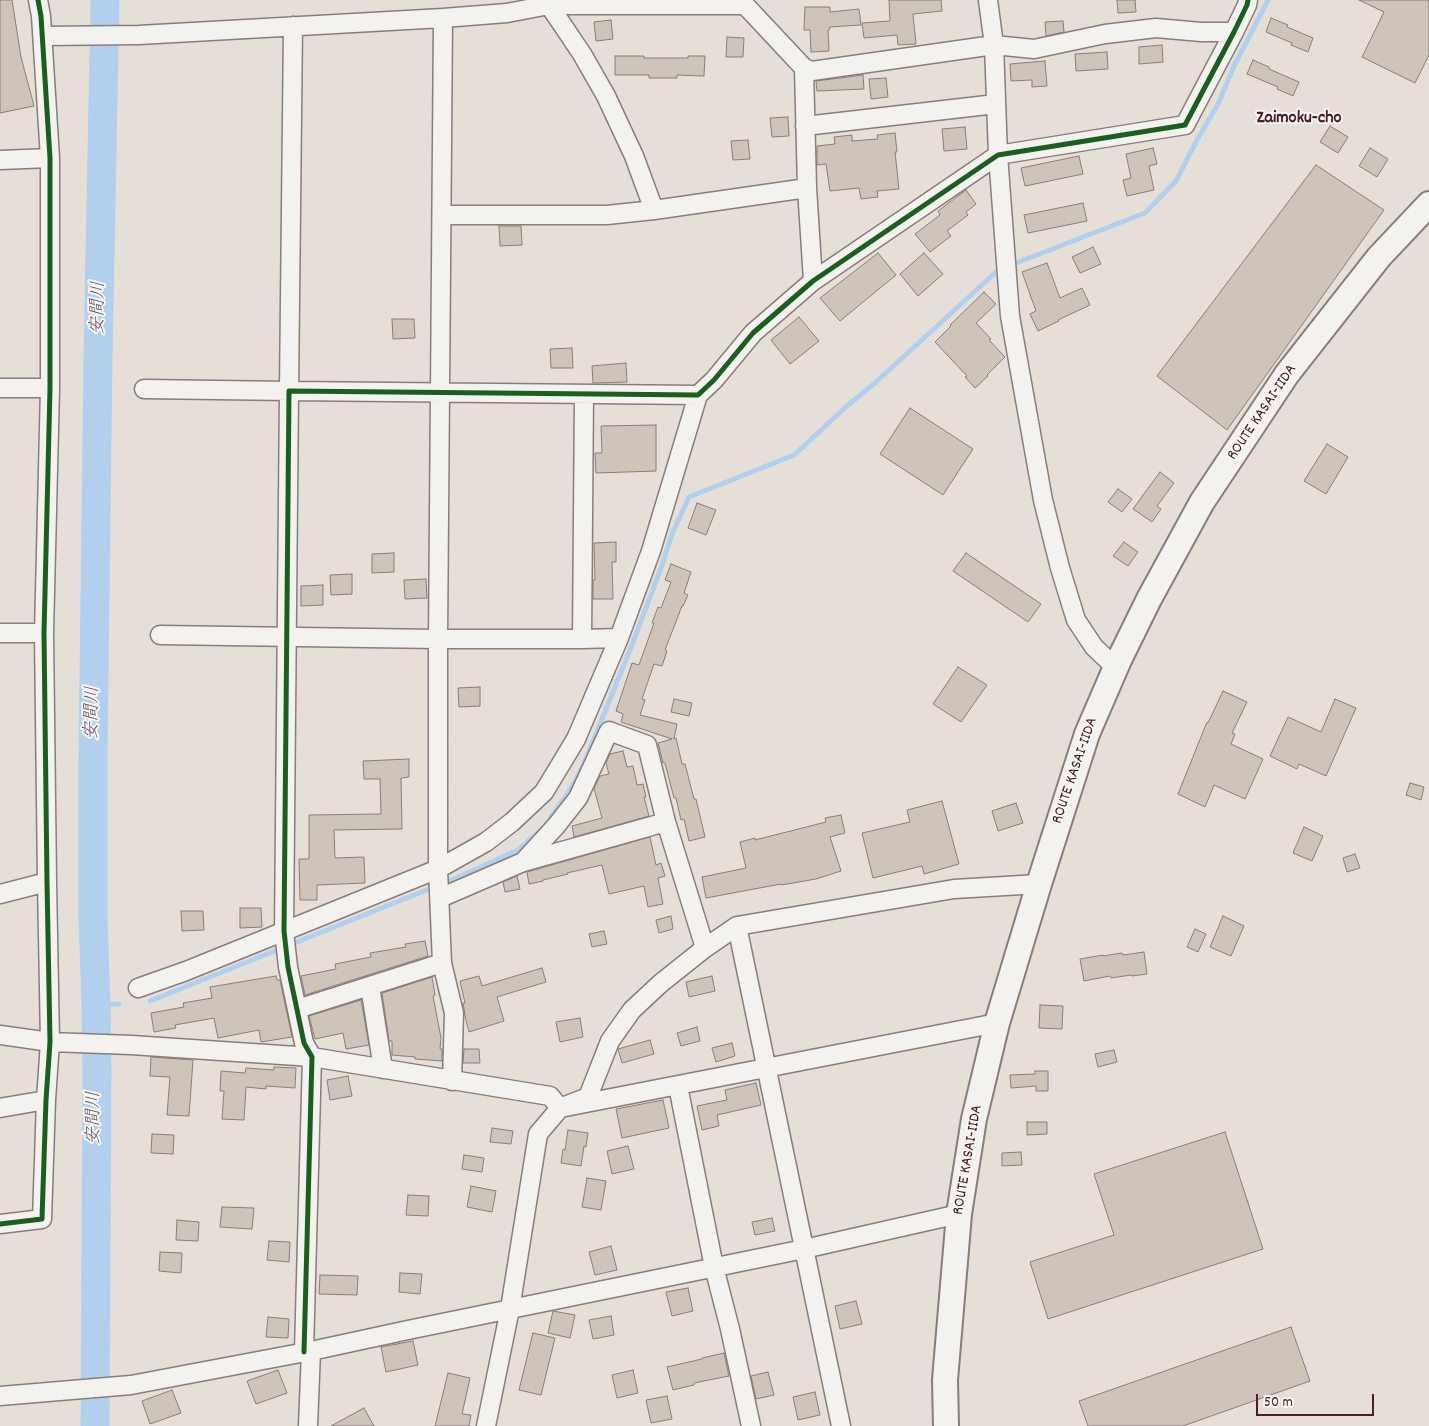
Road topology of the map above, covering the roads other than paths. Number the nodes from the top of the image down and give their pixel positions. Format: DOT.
graph roads {
  1 [pos="38,0"];
  2 [pos="988,0"];
  3 [pos="1248,0"];
  4 [pos="549,5"];
  5 [pos="443,18"];
  6 [pos="294,26"];
  7 [pos="1234,32"];
  8 [pos="43,36"];
  9 [pos="994,45"];
  10 [pos="804,68"];
  11 [pos="996,104"];
  12 [pos="805,126"];
  13 [pos="998,155"];
  14 [pos="50,158"];
  15 [pos="0,160"];
  16 [pos="807,188"];
  17 [pos="1429,204"];
  18 [pos="654,210"];
  19 [pos="442,215"];
  20 [pos="813,281"];
  21 [pos="0,388"];
  22 [pos="50,388"];
  23 [pos="144,390"];
  24 [pos="289,392"];
  25 [pos="441,393"];
  26 [pos="584,394"];
  27 [pos="698,395"];
  28 [pos="0,633"];
  29 [pos="44,633"];
  30 [pos="160,636"];
  31 [pos="287,638"];
  32 [pos="619,638"];
  33 [pos="438,639"];
  34 [pos="582,639"];
  35 [pos="1115,667"];
  36 [pos="666,822"];
  37 [pos="523,862"];
  38 [pos="438,872"];
  39 [pos="47,882"];
  40 [pos="1038,884"];
  41 [pos="0,894"];
  42 [pos="440,897"];
  43 [pos="737,926"];
  44 [pos="284,933"];
  45 [pos="704,948"];
  46 [pos="442,963"];
  47 [pos="370,986"];
  48 [pos="138,988"];
  49 [pos="297,1009"];
  50 [pos="997,1023"];
  51 [pos="0,1035"];
  52 [pos="56,1042"];
  53 [pos="312,1057"];
  54 [pos="766,1068"];
  55 [pos="383,1069"];
  56 [pos="452,1081"];
  57 [pos="678,1086"];
  58 [pos="46,1100"];
  59 [pos="0,1108"];
  60 [pos="560,1108"];
  61 [pos="959,1214"];
  62 [pos="0,1224"];
  63 [pos="804,1248"];
  64 [pos="714,1267"];
  65 [pos="510,1309"];
  66 [pos="308,1352"];
  67 [pos="0,1396"];
  68 [pos="308,1426"];
  69 [pos="486,1426"];
  70 [pos="751,1426"];
  71 [pos="841,1426"];
  72 [pos="946,1426"];
  1 -- 8 [label="street"];
  2 -- 9 [label="street"];
  3 -- 7 [label="street"];
  4 -- 5 [label="street"];
  4 -- 10 [label="street"];
  4 -- 18 [label="street"];
  5 -- 6 [label="street"];
  5 -- 19 [label="street"];
  6 -- 8 [label="street"];
  6 -- 24 [label="street"];
  7 -- 9 [label="street"];
  7 -- 13 [label="street"];
  8 -- 14 [label="street"];
  9 -- 10 [label="street"];
  9 -- 11 [label="street"];
  10 -- 12 [label="street"];
  11 -- 12 [label="street"];
  11 -- 13 [label="street"];
  12 -- 16 [label="street"];
  13 -- 20 [label="street"];
  13 -- 35 [label="street"];
  14 -- 15 [label="street"];
  14 -- 22 [label="street"];
  16 -- 18 [label="street"];
  16 -- 20 [label="street"];
  17 -- 35 [label="main road, ROUTE KASAI-IIDA"];
  18 -- 19 [label="street"];
  19 -- 25 [label="street"];
  20 -- 27 [label="street"];
  21 -- 22 [label="street"];
  22 -- 29 [label="street"];
  23 -- 24 [label="street"];
  24 -- 25 [label="street"];
  24 -- 31 [label="street"];
  25 -- 26 [label="street"];
  25 -- 33 [label="street"];
  26 -- 27 [label="street"];
  26 -- 34 [label="street"];
  27 -- 32 [label="street"];
  28 -- 29 [label="street"];
  29 -- 39 [label="street"];
  30 -- 31 [label="street"];
  31 -- 33 [label="street"];
  31 -- 44 [label="street"];
  32 -- 34 [label="street"];
  32 -- 38 [label="street"];
  33 -- 34 [label="street"];
  33 -- 38 [label="street"];
  35 -- 40 [label="main road, ROUTE KASAI-IIDA"];
  36 -- 37 [label="street"];
  36 -- 37 [label="street"];
  36 -- 45 [label="street"];
  37 -- 42 [label="street"];
  38 -- 42 [label="street"];
  38 -- 44 [label="street"];
  39 -- 41 [label="street"];
  39 -- 52 [label="street"];
  40 -- 43 [label="street"];
  40 -- 50 [label="main road, ROUTE KASAI-IIDA"];
  42 -- 46 [label="street"];
  43 -- 45 [label="street"];
  43 -- 54 [label="street"];
  44 -- 48 [label="street"];
  44 -- 49 [label="street"];
  45 -- 60 [label="street"];
  46 -- 47 [label="street"];
  46 -- 56 [label="street"];
  47 -- 49 [label="street"];
  47 -- 55 [label="street"];
  49 -- 53 [label="street"];
  50 -- 54 [label="street"];
  50 -- 61 [label="main road, ROUTE KASAI-IIDA"];
  51 -- 52 [label="street"];
  52 -- 53 [label="street"];
  52 -- 58 [label="street"];
  53 -- 55 [label="street"];
  53 -- 66 [label="street"];
  54 -- 57 [label="street"];
  54 -- 63 [label="street"];
  55 -- 56 [label="street"];
  56 -- 60 [label="street"];
  57 -- 60 [label="street"];
  57 -- 64 [label="street"];
  58 -- 59 [label="street"];
  58 -- 62 [label="street"];
  60 -- 65 [label="street"];
  61 -- 63 [label="street"];
  61 -- 72 [label="main road, ROUTE KASAI-IIDA"];
  63 -- 64 [label="street"];
  63 -- 71 [label="street"];
  64 -- 65 [label="street"];
  64 -- 70 [label="street"];
  65 -- 66 [label="street"];
  65 -- 69 [label="street"];
  66 -- 67 [label="street"];
  66 -- 68 [label="street"];
}
